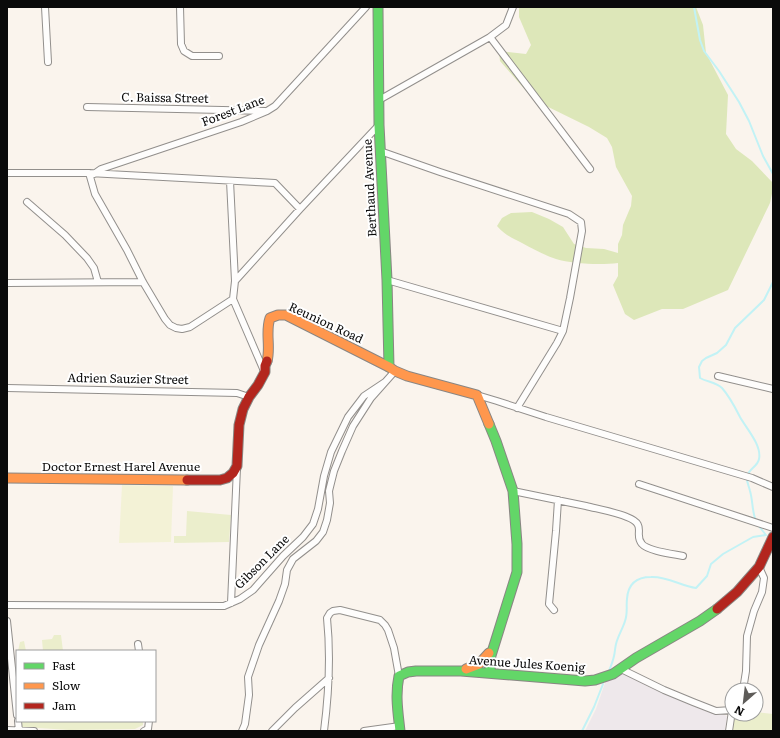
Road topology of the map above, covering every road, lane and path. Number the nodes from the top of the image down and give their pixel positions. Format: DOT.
graph roads {
  1 [pos="45,7"];
  2 [pos="180,7"];
  3 [pos="366,7"];
  4 [pos="378,7"];
  5 [pos="513,7"];
  6 [pos="490,36"];
  7 [pos="219,56"];
  8 [pos="48,62"];
  9 [pos="379,100"];
  10 [pos="87,107"];
  11 [pos="267,111"];
  12 [pos="379,125"];
  13 [pos="380,151"];
  14 [pos="590,169"];
  15 [pos="7,173"];
  16 [pos="91,173"];
  17 [pos="230,181"];
  18 [pos="28,202"];
  19 [pos="300,209"];
  20 [pos="387,280"];
  21 [pos="235,281"];
  22 [pos="98,282"];
  23 [pos="143,282"];
  24 [pos="7,283"];
  25 [pos="233,300"];
  26 [pos="563,331"];
  27 [pos="392,369"];
  28 [pos="265,372"];
  29 [pos="718,376"];
  30 [pos="385,382"];
  31 [pos="7,388"];
  32 [pos="773,389"];
  33 [pos="477,396"];
  34 [pos="249,397"];
  35 [pos="518,408"];
  36 [pos="235,470"];
  37 [pos="7,478"];
  38 [pos="639,484"];
  39 [pos="773,487"];
  40 [pos="513,491"];
  41 [pos="558,500"];
  42 [pos="773,528"];
  43 [pos="773,537"];
  44 [pos="683,556"];
  45 [pos="759,566"];
  46 [pos="231,603"];
  47 [pos="7,605"];
  48 [pos="554,610"];
  49 [pos="7,621"];
  50 [pos="138,644"];
  51 [pos="139,650"];
  52 [pos="492,650"];
  53 [pos="482,662"];
  54 [pos="621,669"];
  55 [pos="461,671"];
  56 [pos="488,672"];
  57 [pos="399,676"];
  58 [pos="329,678"];
  59 [pos="744,682"];
  60 [pos="16,705"];
  61 [pos="724,710"];
  62 [pos="150,722"];
  63 [pos="400,729"];
  64 [pos="7,730"];
  65 [pos="19,731"];
  66 [pos="34,731"];
  67 [pos="144,731"];
  68 [pos="242,731"];
  69 [pos="272,731"];
  70 [pos="324,731"];
  71 [pos="364,731"];
  1 -- 8 [label="street"];
  2 -- 7 [label="street"];
  3 -- 11 [label="street, Forest Lane"];
  4 -- 9 [label="street, Berthaud Avenue"];
  5 -- 6 [label="street"];
  6 -- 9 [label="street"];
  6 -- 14 [label="street"];
  9 -- 12 [label="street, Berthaud Avenue"];
  10 -- 11 [label="street, C. Baissa Street"];
  11 -- 16 [label="street, Forest Lane"];
  12 -- 13 [label="street, Berthaud Avenue"];
  12 -- 19 [label="street"];
  13 -- 20 [label="street, Berthaud Avenue"];
  13 -- 26 [label="street"];
  15 -- 16 [label="street"];
  16 -- 17 [label="street"];
  16 -- 23 [label="street"];
  17 -- 19 [label="street"];
  17 -- 21 [label="street"];
  18 -- 22 [label="street"];
  19 -- 21 [label="street"];
  20 -- 26 [label="street"];
  20 -- 27 [label="street, Berthaud Avenue"];
  21 -- 25 [label="street"];
  22 -- 23 [label="street"];
  22 -- 24 [label="street"];
  23 -- 25 [label="street"];
  25 -- 28 [label="street"];
  26 -- 35 [label="street"];
  27 -- 28 [label="street, Reunion Road"];
  27 -- 30 [label="street"];
  27 -- 33 [label="street, Reunion Road"];
  28 -- 34 [label="street, Reunion Road"];
  29 -- 32 [label="street"];
  30 -- 46 [label="street, Gibson Lane"];
  30 -- 68 [label="street"];
  31 -- 34 [label="street, Adrien Sauzier Street"];
  33 -- 35 [label="street"];
  33 -- 40 [label="street"];
  34 -- 36 [label="street, Reunion Road"];
  35 -- 39 [label="street"];
  36 -- 37 [label="street, Doctor Ernest Harel Avenue"];
  36 -- 46 [label="street"];
  38 -- 42 [label="street"];
  40 -- 41 [label="street"];
  40 -- 52 [label="street"];
  41 -- 44 [label="street"];
  41 -- 48 [label="street"];
  43 -- 45 [label="street, Avenue Jules Koenig"];
  45 -- 54 [label="street, Avenue Jules Koenig"];
  45 -- 59 [label="street"];
  46 -- 47 [label="street, Gibson Lane"];
  49 -- 60 [label="street"];
  50 -- 51 [label="street"];
  52 -- 53 [label="street"];
  52 -- 56 [label="street"];
  53 -- 55 [label="street"];
  53 -- 56 [label="street"];
  54 -- 56 [label="street, Avenue Jules Koenig"];
  54 -- 61 [label="street"];
  55 -- 56 [label="street, Avenue Jules Koenig"];
  55 -- 57 [label="street, Avenue Jules Koenig"];
  57 -- 58 [label="street"];
  57 -- 63 [label="street"];
  58 -- 69 [label="street"];
  58 -- 70 [label="street"];
  62 -- 67 [label="street"];
  63 -- 71 [label="street"];
  64 -- 65 [label="street"];
  65 -- 66 [label="street"];
}
